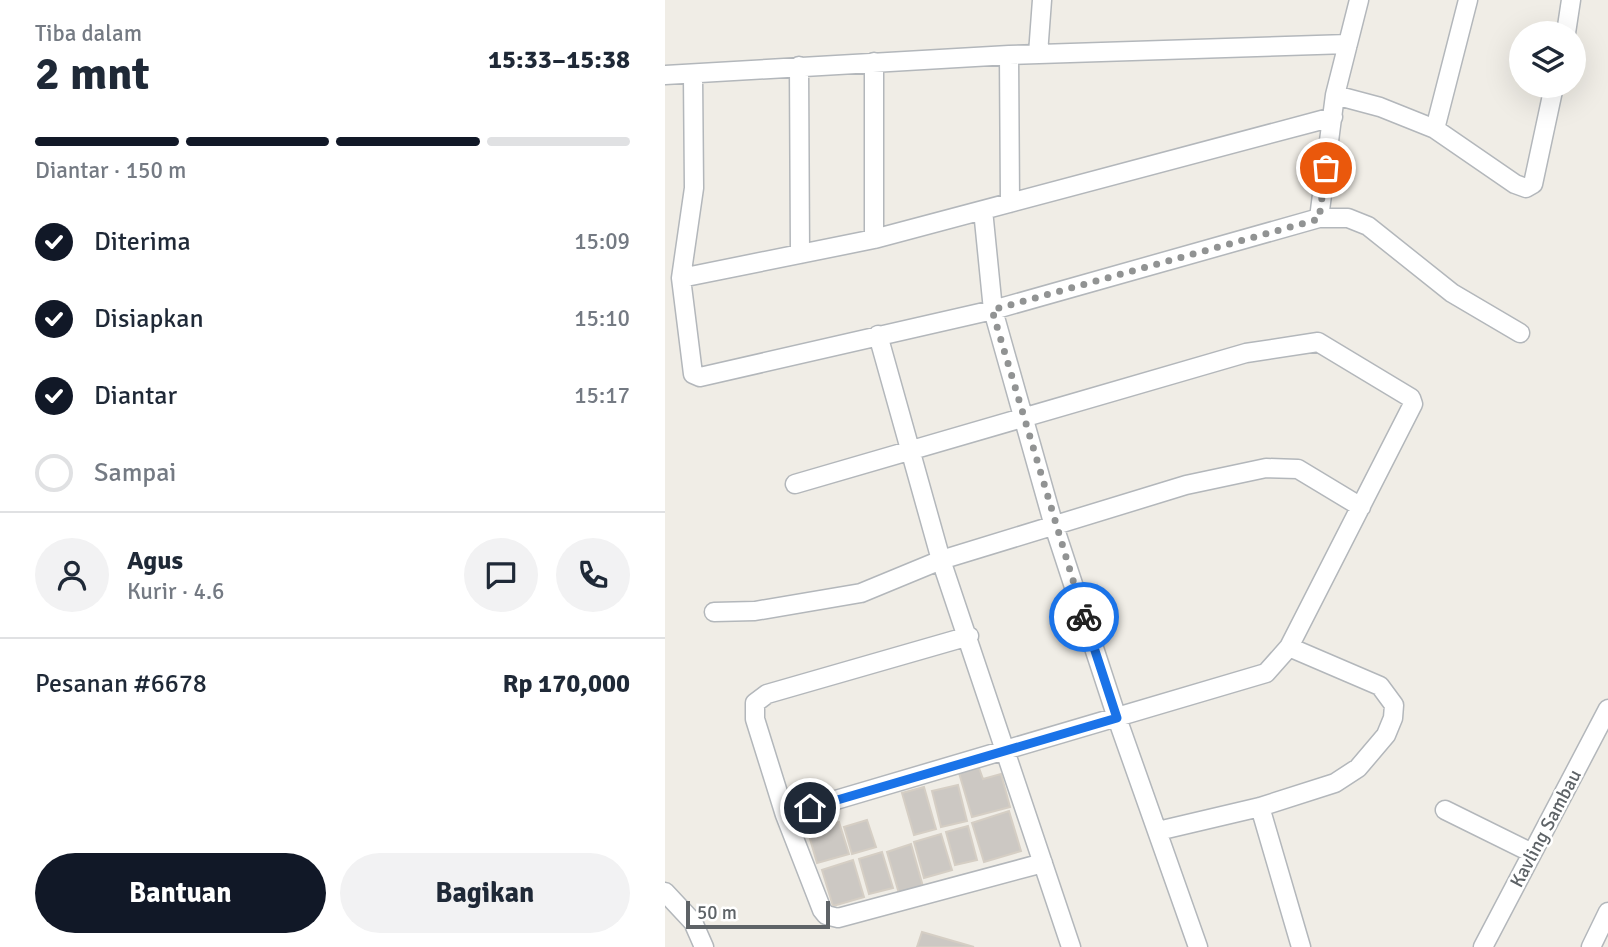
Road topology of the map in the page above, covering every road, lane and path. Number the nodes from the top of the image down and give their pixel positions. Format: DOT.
graph roads {
  1 [pos="1042,0"];
  2 [pos="1359,0"];
  3 [pos="1468,0"];
  4 [pos="1571,0"];
  5 [pos="1568,21"];
  6 [pos="1348,44"];
  7 [pos="1038,54"];
  8 [pos="1009,55"];
  9 [pos="874,62"];
  10 [pos="799,66"];
  11 [pos="665,75"];
  12 [pos="693,76"];
  13 [pos="1335,95"];
  14 [pos="1551,98"];
  15 [pos="1333,117"];
  16 [pos="1435,130"];
  17 [pos="1010,203"];
  18 [pos="983,210"];
  19 [pos="1319,219"];
  20 [pos="874,239"];
  21 [pos="800,254"];
  22 [pos="681,278"];
  23 [pos="992,310"];
  24 [pos="1520,333"];
  25 [pos="878,335"];
  26 [pos="1025,418"];
  27 [pos="912,448"];
  28 [pos="795,484"];
  29 [pos="1361,507"];
  30 [pos="1055,526"];
  31 [pos="941,560"];
  32 [pos="714,612"];
  33 [pos="969,636"];
  34 [pos="1289,647"];
  35 [pos="1608,709"];
  36 [pos="1117,718"];
  37 [pos="1005,751"];
  38 [pos="1260,807"];
  39 [pos="1445,810"];
  40 [pos="785,815"];
  41 [pos="1158,831"];
  42 [pos="1532,853"];
  43 [pos="1043,863"];
  44 [pos="665,891"];
  45 [pos="1608,912"];
  46 [pos="704,947"];
  47 [pos="1071,947"];
  48 [pos="1198,947"];
  49 [pos="1301,947"];
  50 [pos="1483,947"];
  51 [pos="1591,947"];
  1 -- 7 [label="street"];
  2 -- 6 [label="street"];
  3 -- 16 [label="street"];
  4 -- 5 [label="street"];
  6 -- 7 [label="street"];
  6 -- 13 [label="street"];
  7 -- 8 [label="street"];
  8 -- 9 [label="street"];
  8 -- 17 [label="street"];
  9 -- 10 [label="street"];
  9 -- 20 [label="street"];
  10 -- 12 [label="street"];
  10 -- 21 [label="street"];
  11 -- 12 [label="street"];
  12 -- 22 [label="street"];
  13 -- 15 [label="street"];
  13 -- 16 [label="street"];
  14 -- 16 [label="street"];
  15 -- 17 [label="street"];
  15 -- 19 [label="street"];
  17 -- 18 [label="street"];
  18 -- 20 [label="street"];
  18 -- 23 [label="street"];
  19 -- 23 [label="street"];
  19 -- 24 [label="street"];
  20 -- 21 [label="street"];
  21 -- 22 [label="street"];
  22 -- 25 [label="street"];
  23 -- 25 [label="street"];
  23 -- 26 [label="street"];
  25 -- 27 [label="street"];
  26 -- 27 [label="street"];
  26 -- 29 [label="street"];
  26 -- 30 [label="street"];
  27 -- 28 [label="street"];
  27 -- 31 [label="street"];
  29 -- 30 [label="street"];
  29 -- 34 [label="street"];
  30 -- 31 [label="street"];
  30 -- 36 [label="street"];
  31 -- 32 [label="street"];
  31 -- 33 [label="street"];
  33 -- 37 [label="street"];
  33 -- 40 [label="street"];
  34 -- 36 [label="street"];
  34 -- 38 [label="street"];
  35 -- 42 [label="street, Kavling Sambau"];
  36 -- 37 [label="street"];
  36 -- 41 [label="street"];
  37 -- 40 [label="street"];
  37 -- 43 [label="street"];
  38 -- 41 [label="street"];
  38 -- 49 [label="street"];
  39 -- 42 [label="street"];
  40 -- 43 [label="street"];
  41 -- 48 [label="street"];
  42 -- 50 [label="street, Kavling Sambau"];
  43 -- 47 [label="street"];
  44 -- 46 [label="street"];
  45 -- 51 [label="street"];
}
